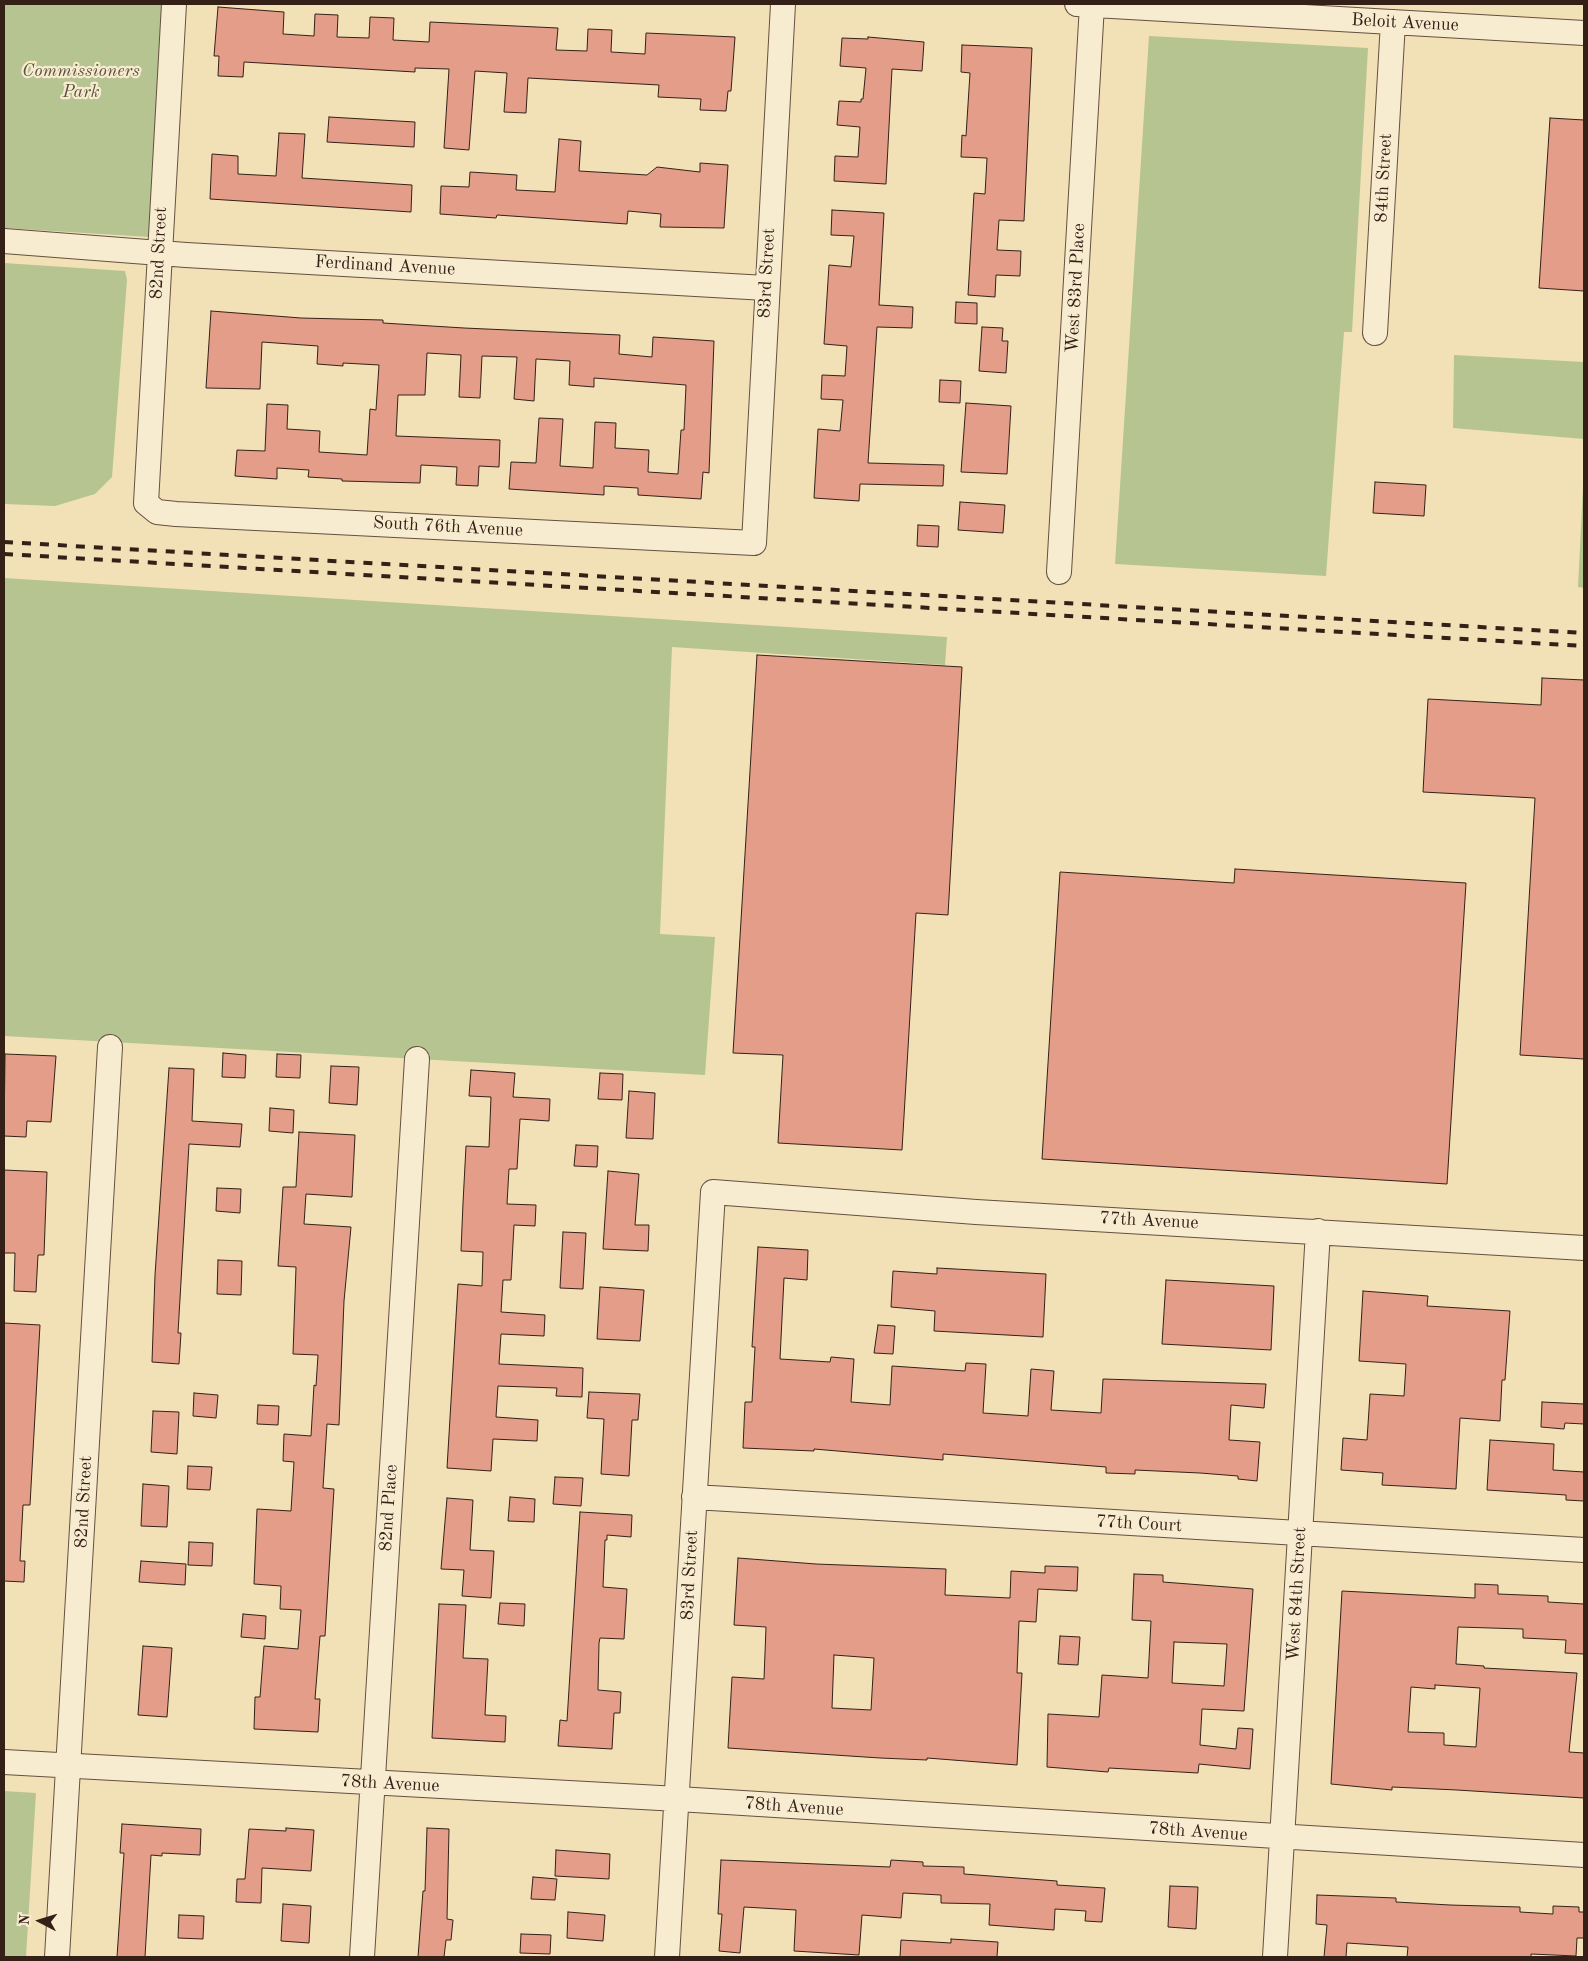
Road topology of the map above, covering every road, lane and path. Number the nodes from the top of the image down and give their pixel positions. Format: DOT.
graph roads {
  1 [pos="174,4"];
  2 [pos="783,4"];
  3 [pos="1085,4"];
  4 [pos="1393,22"];
  5 [pos="1584,32"];
  6 [pos="4,241"];
  7 [pos="160,251"];
  8 [pos="766,288"];
  9 [pos="1375,333"];
  10 [pos="146,503"];
  11 [pos="754,543"];
  12 [pos="1059,572"];
  13 [pos="110,1047"];
  14 [pos="417,1060"];
  15 [pos="713,1192"];
  16 [pos="1318,1231"];
  17 [pos="1584,1248"];
  18 [pos="694,1497"];
  19 [pos="1301,1534"];
  20 [pos="1584,1550"];
  21 [pos="4,1762"];
  22 [pos="69,1764"];
  23 [pos="372,1783"];
  24 [pos="678,1799"];
  25 [pos="1283,1837"];
  26 [pos="1584,1854"];
  27 [pos="57,1957"];
  28 [pos="362,1957"];
  29 [pos="667,1957"];
  30 [pos="1275,1957"];
  1 -- 7 [label="street, 82nd Street"];
  2 -- 8 [label="street, 83rd Street"];
  3 -- 4 [label="street, Beloit Avenue"];
  3 -- 12 [label="street, West 83rd Place"];
  4 -- 5 [label="street, Beloit Avenue"];
  4 -- 9 [label="street, 84th Street"];
  6 -- 7 [label="street, Ferdinand Avenue"];
  7 -- 8 [label="street, Ferdinand Avenue"];
  7 -- 10 [label="street, 82nd Street"];
  8 -- 11 [label="street, 83rd Street"];
  10 -- 11 [label="street, South 76th Avenue"];
  13 -- 22 [label="street, 82nd Street"];
  14 -- 23 [label="street, 82nd Place"];
  15 -- 16 [label="street, 77th Avenue"];
  15 -- 18 [label="street, 83rd Street"];
  16 -- 17 [label="street, 77th Avenue"];
  16 -- 19 [label="street, West 84th Street"];
  18 -- 19 [label="street, 77th Court"];
  18 -- 24 [label="street, 83rd Street"];
  19 -- 20 [label="street, 77th Court"];
  19 -- 25 [label="street, West 84th Street"];
  21 -- 22 [label="street, 78th Avenue"];
  22 -- 23 [label="street, 78th Avenue"];
  22 -- 27 [label="street, 82nd Street"];
  23 -- 24 [label="street, 78th Avenue"];
  23 -- 28 [label="street, 82nd Place"];
  24 -- 25 [label="street, 78th Avenue"];
  24 -- 29 [label="street, 83rd Street"];
  25 -- 26 [label="street, 78th Avenue"];
  25 -- 30 [label="street, West 84th Street"];
}
